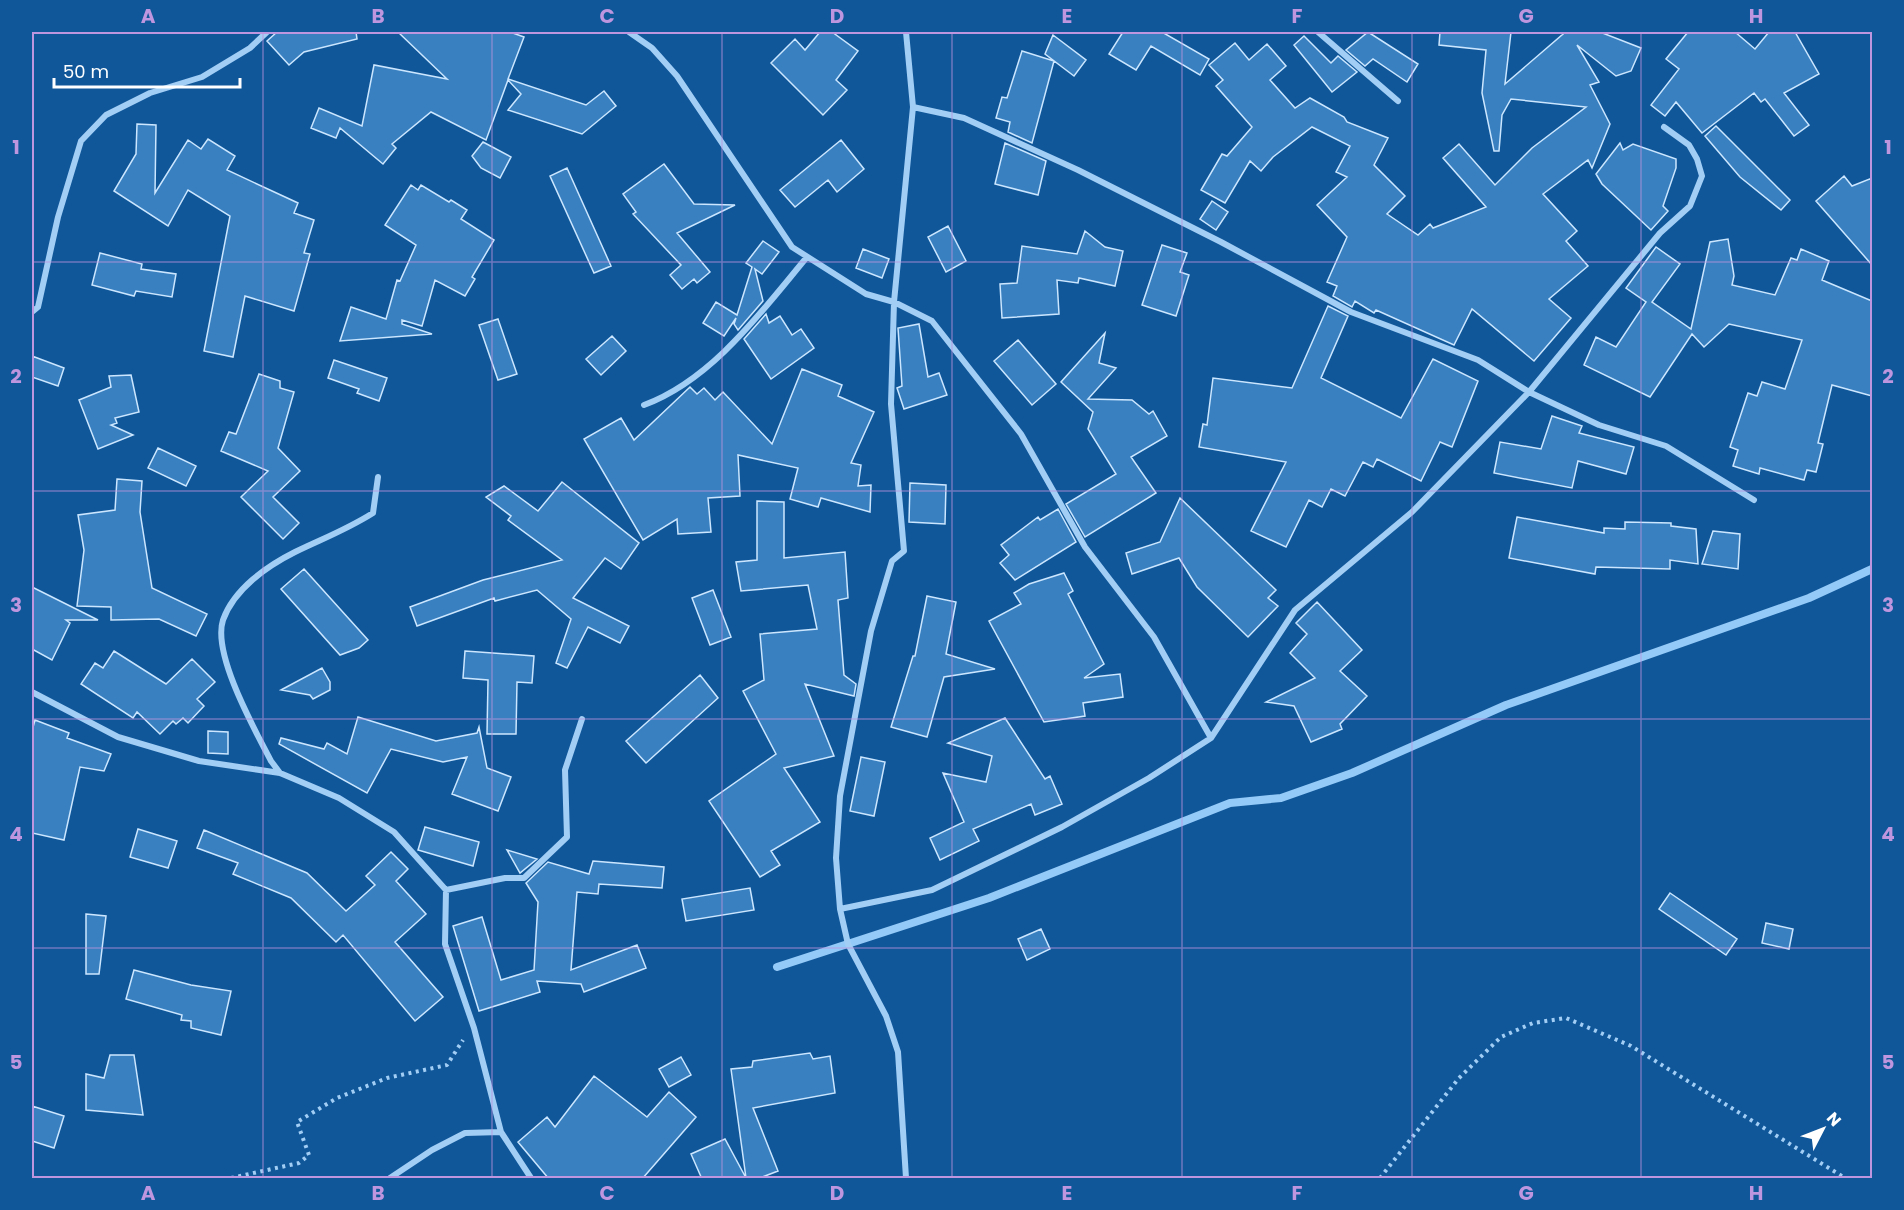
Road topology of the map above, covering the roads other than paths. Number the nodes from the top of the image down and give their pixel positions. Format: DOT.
graph roads {
  1 [pos="267,32"];
  2 [pos="629,32"];
  3 [pos="906,32"];
  4 [pos="1318,32"];
  5 [pos="1398,101"];
  6 [pos="913,106"];
  7 [pos="1664,127"];
  8 [pos="807,257"];
  9 [pos="894,302"];
  10 [pos="32,312"];
  11 [pos="1529,392"];
  12 [pos="645,405"];
  13 [pos="378,477"];
  14 [pos="1754,500"];
  15 [pos="32,692"];
  16 [pos="582,719"];
  17 [pos="1211,738"];
  18 [pos="280,773"];
  19 [pos="446,890"];
  20 [pos="840,909"];
  21 [pos="501,1132"];
  22 [pos="390,1179"];
  23 [pos="531,1179"];
  24 [pos="906,1179"];
  1 -- 10 [label="street"];
  2 -- 8 [label="street"];
  3 -- 6 [label="street"];
  4 -- 5 [label="street"];
  6 -- 9 [label="street"];
  6 -- 11 [label="street"];
  7 -- 11 [label="street"];
  8 -- 9 [label="street"];
  8 -- 12 [label="street"];
  9 -- 17 [label="street"];
  9 -- 20 [label="street"];
  11 -- 14 [label="street"];
  11 -- 17 [label="street"];
  13 -- 18 [label="street"];
  15 -- 18 [label="street"];
  16 -- 19 [label="street"];
  17 -- 20 [label="street"];
  18 -- 19 [label="street"];
  19 -- 21 [label="street"];
  20 -- 24 [label="street"];
  21 -- 22 [label="street"];
  21 -- 23 [label="street"];
}
